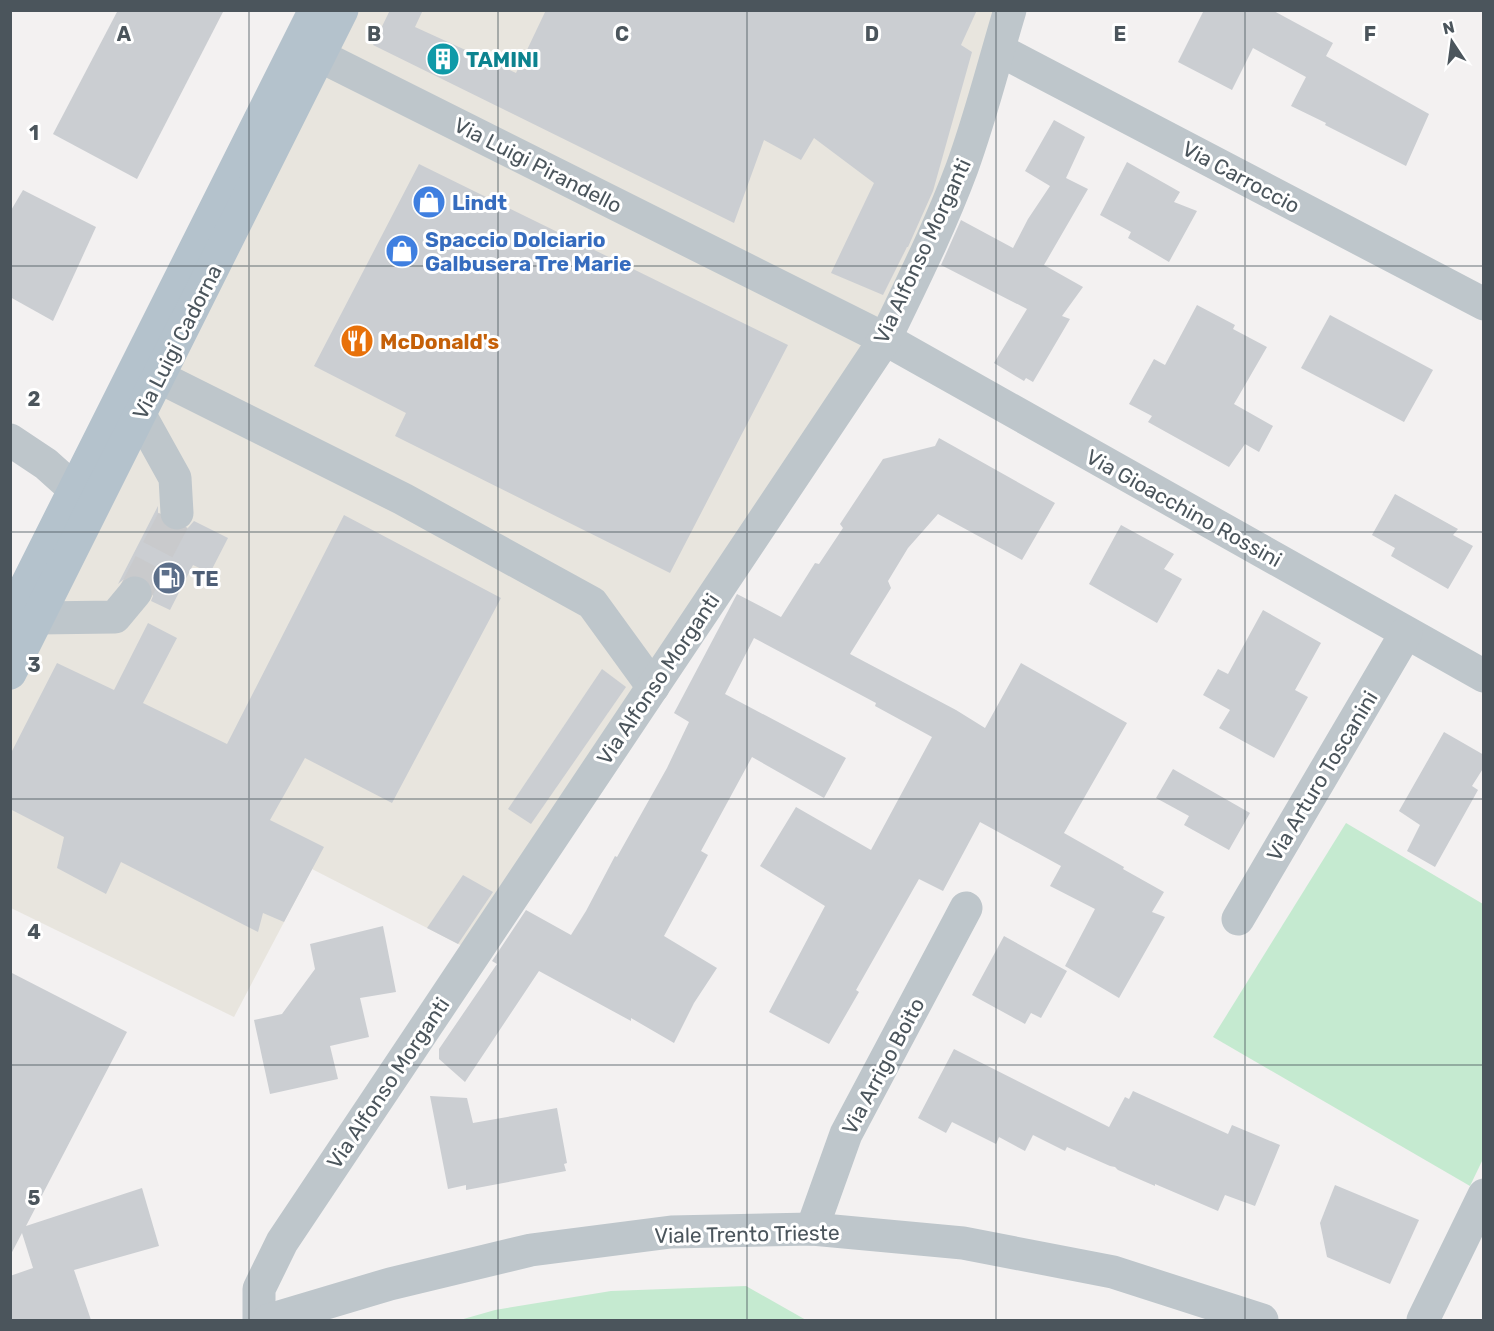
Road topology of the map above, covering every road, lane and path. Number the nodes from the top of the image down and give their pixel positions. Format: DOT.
graph roads {
  1 [pos="315,10"];
  2 [pos="342,10"];
  3 [pos="1010,10"];
  4 [pos="999,50"];
  5 [pos="320,56"];
  6 [pos="1484,304"];
  7 [pos="885,339"];
  8 [pos="159,377"];
  9 [pos="140,416"];
  10 [pos="10,440"];
  11 [pos="75,490"];
  12 [pos="177,513"];
  13 [pos="135,593"];
  14 [pos="24,618"];
  15 [pos="1407,633"];
  16 [pos="10,673"];
  17 [pos="1484,676"];
  18 [pos="653,687"];
  19 [pos="966,908"];
  20 [pos="1238,919"];
  21 [pos="1484,1195"];
  22 [pos="812,1229"];
  23 [pos="259,1320"];
  24 [pos="269,1320"];
  25 [pos="1262,1320"];
  26 [pos="1423,1320"];
  1 -- 11 [label="main road, Via Luigi Cadorna"];
  2 -- 5 [label="main road, Via Luigi Cadorna"];
  3 -- 4 [label="street, Via Alfonso Morganti"];
  4 -- 6 [label="street, Via Carroccio"];
  4 -- 7 [label="street, Via Alfonso Morganti"];
  5 -- 7 [label="street, Via Luigi Pirandello"];
  5 -- 8 [label="main road, Via Luigi Cadorna"];
  7 -- 15 [label="street, Via Gioacchino Rossini"];
  7 -- 18 [label="street, Via Alfonso Morganti"];
  8 -- 9 [label="main road, Via Luigi Cadorna"];
  8 -- 18 [label="street"];
  9 -- 12 [label="street"];
  9 -- 14 [label="main road, Via Luigi Cadorna"];
  10 -- 11 [label="street"];
  11 -- 14 [label="main road, Via Luigi Cadorna"];
  13 -- 14 [label="street"];
  14 -- 16 [label="main road, Via Luigi Cadorna"];
  15 -- 17 [label="street, Via Gioacchino Rossini"];
  15 -- 20 [label="street, Via Arturo Toscanini"];
  18 -- 23 [label="street, Via Alfonso Morganti"];
  19 -- 22 [label="street, Via Arrigo Boito"];
  21 -- 26 [label="street"];
  22 -- 24 [label="street, Viale Trento Trieste"];
  22 -- 25 [label="street, Viale Trento Trieste"];
}
